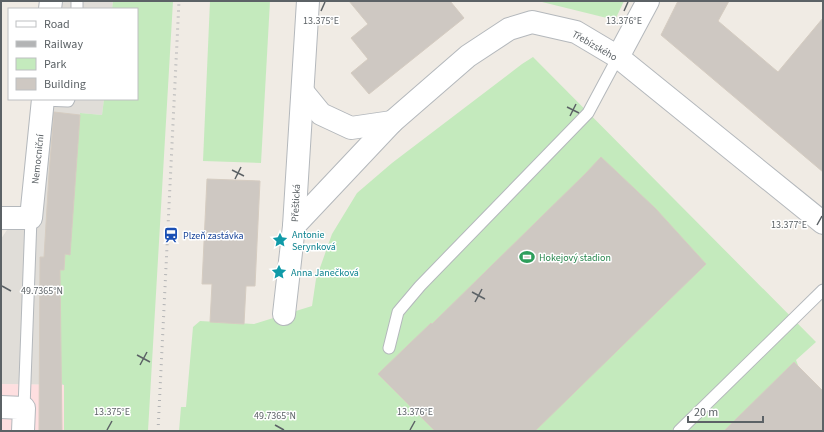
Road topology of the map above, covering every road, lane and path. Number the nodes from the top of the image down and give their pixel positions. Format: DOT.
graph roads {
  1 [pos="308,1"];
  2 [pos="648,1"];
  3 [pos="618,57"];
  4 [pos="303,92"];
  5 [pos="43,100"];
  6 [pos="56,100"];
  7 [pos="68,100"];
  8 [pos="392,122"];
  9 [pos="1,218"];
  10 [pos="31,218"];
  11 [pos="823,223"];
  12 [pos="294,226"];
  13 [pos="823,290"];
  14 [pos="284,314"];
  15 [pos="389,348"];
  16 [pos="1,407"];
  17 [pos="24,408"];
  18 [pos="23,431"];
  19 [pos="679,431"];
  1 -- 4 [label="street, Přeštická"];
  2 -- 3 [label="street"];
  3 -- 8 [label="street, Třebízského"];
  3 -- 11 [label="street, Třebízského"];
  3 -- 15 [label="lane"];
  4 -- 8 [label="street"];
  4 -- 12 [label="street, Přeštická"];
  5 -- 10 [label="street, Nemocniční"];
  6 -- 7 [label="lane"];
  8 -- 12 [label="street, Třebízského"];
  9 -- 10 [label="street"];
  10 -- 17 [label="lane"];
  12 -- 14 [label="street, Přeštická"];
  13 -- 19 [label="lane"];
  16 -- 17 [label="street"];
  17 -- 18 [label="street"];
}
